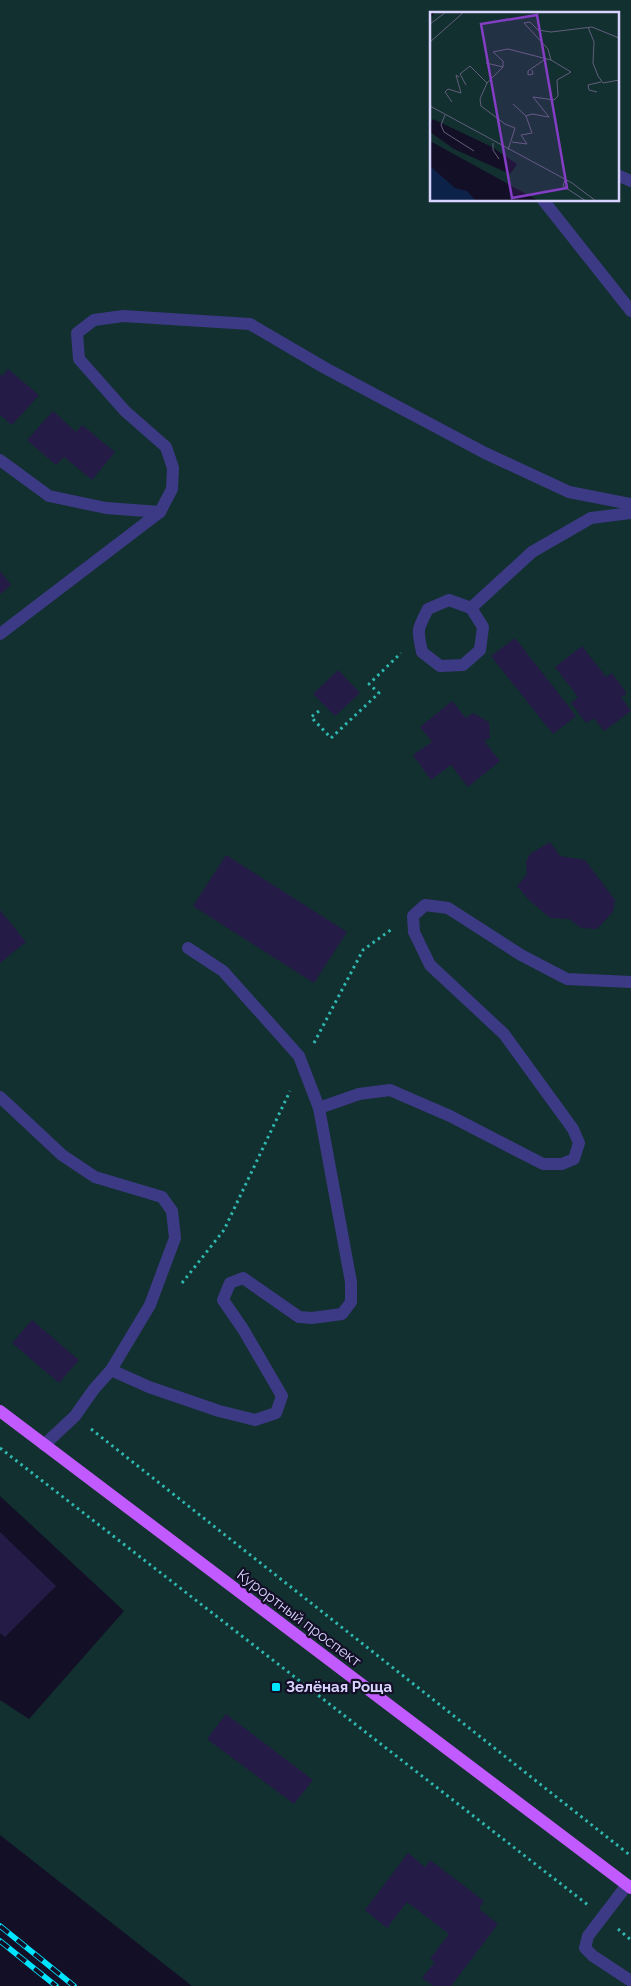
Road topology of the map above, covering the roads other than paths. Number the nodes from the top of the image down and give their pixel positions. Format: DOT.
graph roads {
  1 [pos="618,175"];
  2 [pos="631,181"];
  3 [pos="544,201"];
  4 [pos="631,311"];
  5 [pos="0,460"];
  6 [pos="631,504"];
  7 [pos="160,512"];
  8 [pos="631,513"];
  9 [pos="471,608"];
  10 [pos="0,634"];
  11 [pos="188,948"];
  12 [pos="631,982"];
  13 [pos="0,1097"];
  14 [pos="318,1108"];
  15 [pos="111,1370"];
  16 [pos="0,1411"];
  17 [pos="44,1445"];
  18 [pos="629,1886"];
  19 [pos="631,1981"];
  1 -- 2 [label="lane"];
  3 -- 4 [label="lane"];
  5 -- 7 [label="lane"];
  6 -- 7 [label="lane"];
  7 -- 10 [label="lane"];
  8 -- 9 [label="lane"];
  9 -- 9 [label="lane"];
  11 -- 14 [label="lane"];
  12 -- 14 [label="lane"];
  13 -- 15 [label="lane"];
  14 -- 15 [label="lane"];
  15 -- 17 [label="lane"];
  16 -- 17 [label="main road, Курортный проспект"];
  17 -- 18 [label="main road, Курортный проспект"];
  18 -- 19 [label="lane, Курортный проспект"];
}
